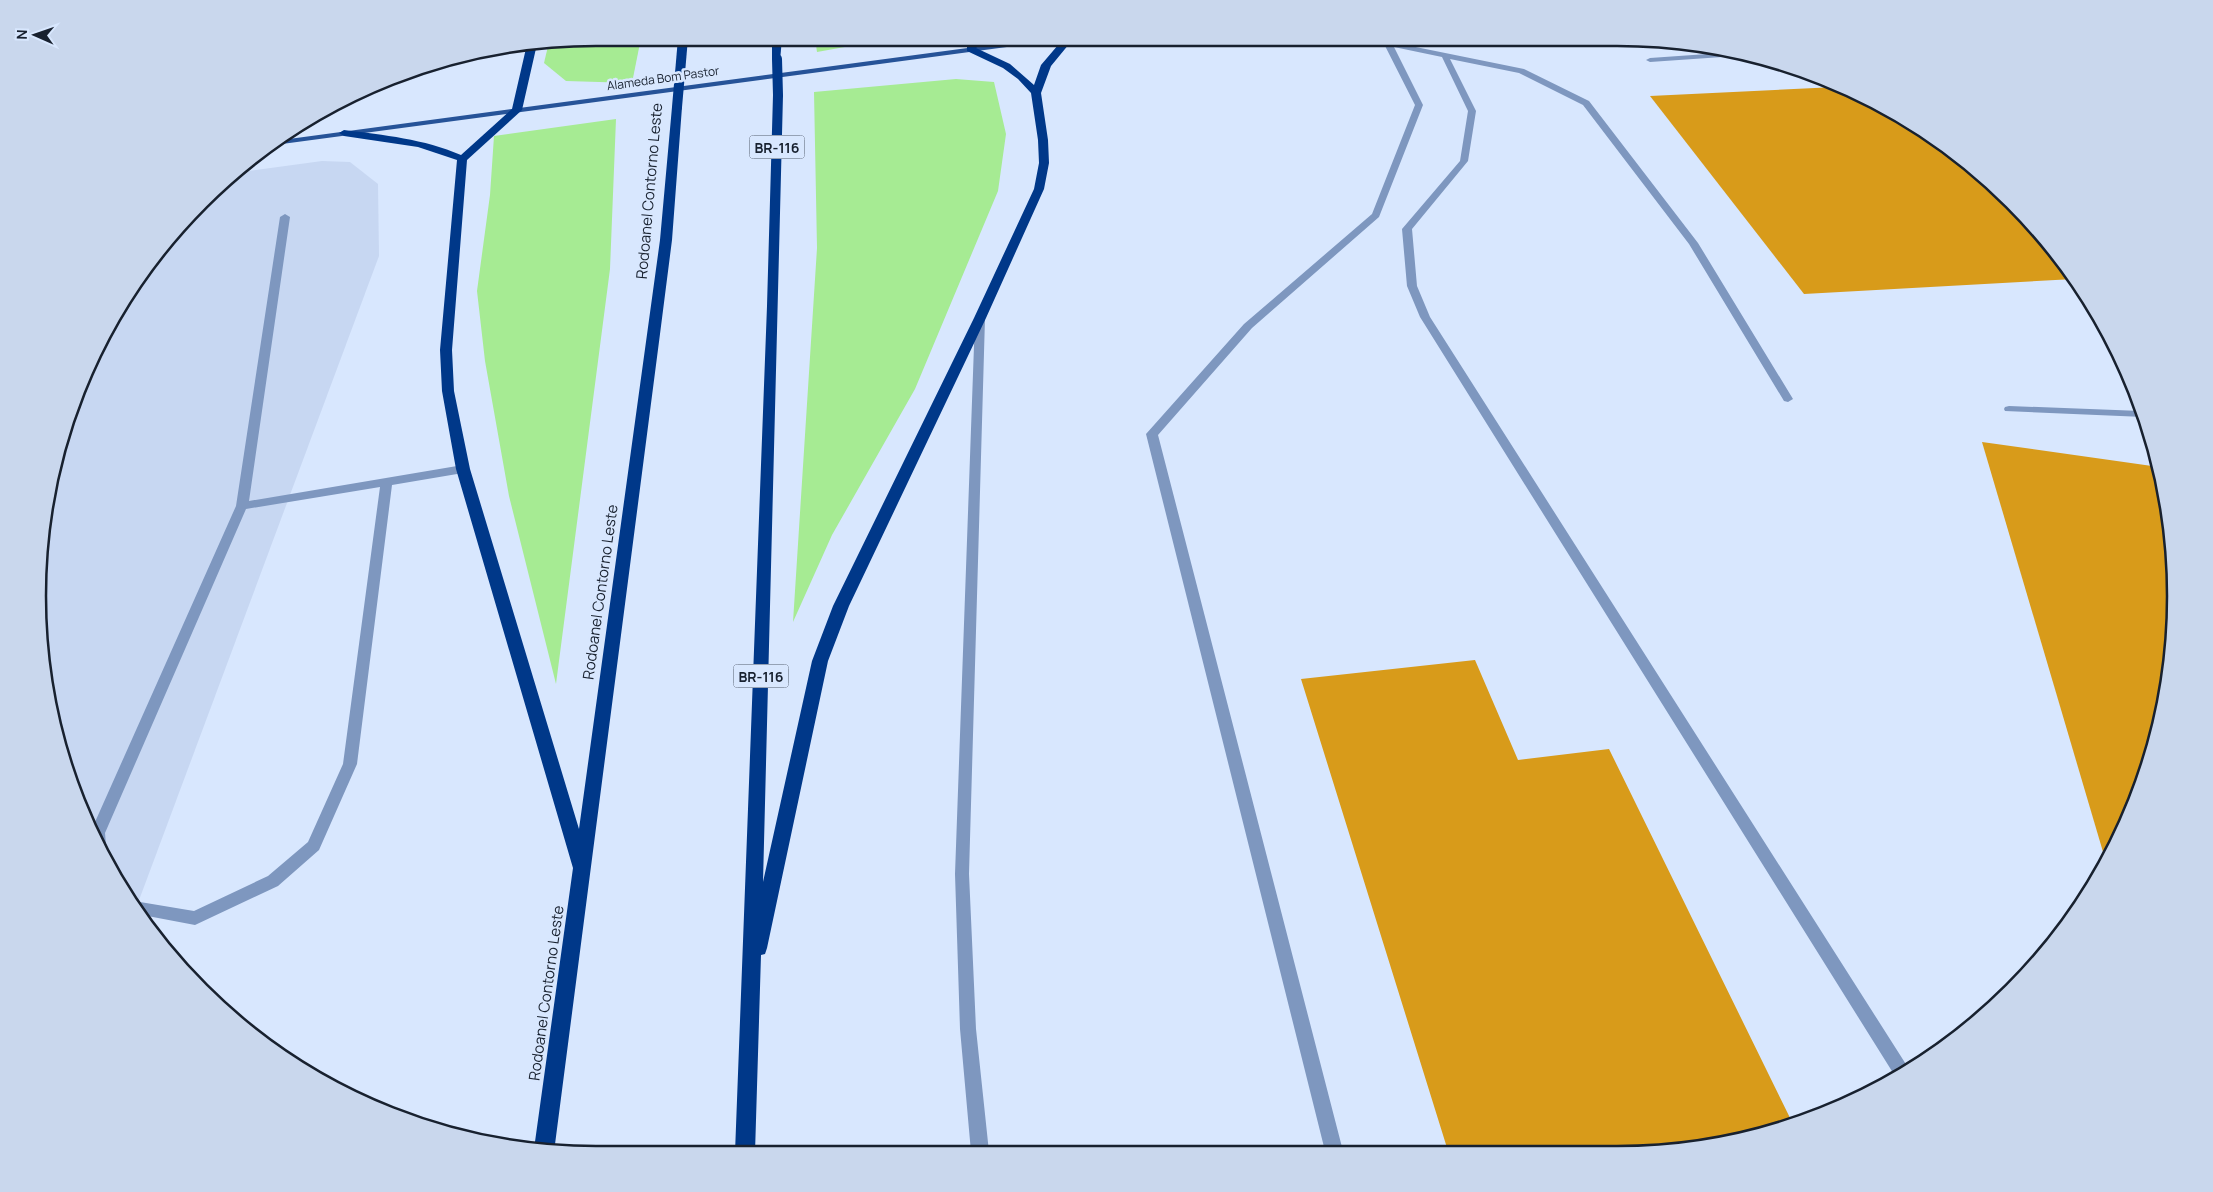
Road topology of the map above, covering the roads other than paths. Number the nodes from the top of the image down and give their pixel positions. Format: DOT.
graph roads {
  1 [pos="682,46"];
  2 [pos="777,46"];
  3 [pos="974,46"];
  4 [pos="1000,46"];
  5 [pos="1062,46"];
  6 [pos="1390,46"];
  7 [pos="1406,46"];
  8 [pos="531,50"];
  9 [pos="970,50"];
  10 [pos="1445,56"];
  11 [pos="1717,56"];
  12 [pos="1650,60"];
  13 [pos="1036,93"];
  14 [pos="518,110"];
  15 [pos="344,133"];
  16 [pos="288,141"];
  17 [pos="462,159"];
  18 [pos="285,218"];
  19 [pos="980,318"];
  20 [pos="1788,399"];
  21 [pos="2009,409"];
  22 [pos="2136,414"];
  23 [pos="463,468"];
  24 [pos="387,481"];
  25 [pos="242,506"];
  26 [pos="99,830"];
  27 [pos="582,873"];
  28 [pos="144,908"];
  29 [pos="750,988"];
  30 [pos="1899,1068"];
  31 [pos="545,1143"];
  32 [pos="744,1146"];
  33 [pos="979,1146"];
  34 [pos="1333,1146"];
  1 -- 27 [label="highway, Rodoanel Contorno Leste, bridge"];
  2 -- 29 [label="highway, BR-116, bridge"];
  3 -- 9 [label="highway"];
  4 -- 9 [label="main road, Alameda Bom Pastor"];
  5 -- 13 [label="highway"];
  6 -- 34 [label="street"];
  7 -- 10 [label="street"];
  8 -- 14 [label="highway"];
  9 -- 13 [label="highway"];
  9 -- 14 [label="main road, Alameda Bom Pastor"];
  10 -- 20 [label="street"];
  10 -- 30 [label="street"];
  11 -- 12 [label="street"];
  13 -- 19 [label="highway"];
  14 -- 15 [label="main road, Alameda Bom Pastor"];
  14 -- 17 [label="highway"];
  15 -- 16 [label="main road, Alameda Bom Pastor"];
  15 -- 17 [label="highway"];
  17 -- 23 [label="highway"];
  18 -- 25 [label="street"];
  19 -- 29 [label="highway"];
  19 -- 33 [label="street"];
  21 -- 22 [label="street"];
  23 -- 24 [label="street"];
  23 -- 27 [label="highway"];
  24 -- 25 [label="street"];
  24 -- 28 [label="street"];
  25 -- 26 [label="street"];
  27 -- 31 [label="highway, Rodoanel Contorno Leste"];
  29 -- 32 [label="highway, BR-116"];
}
